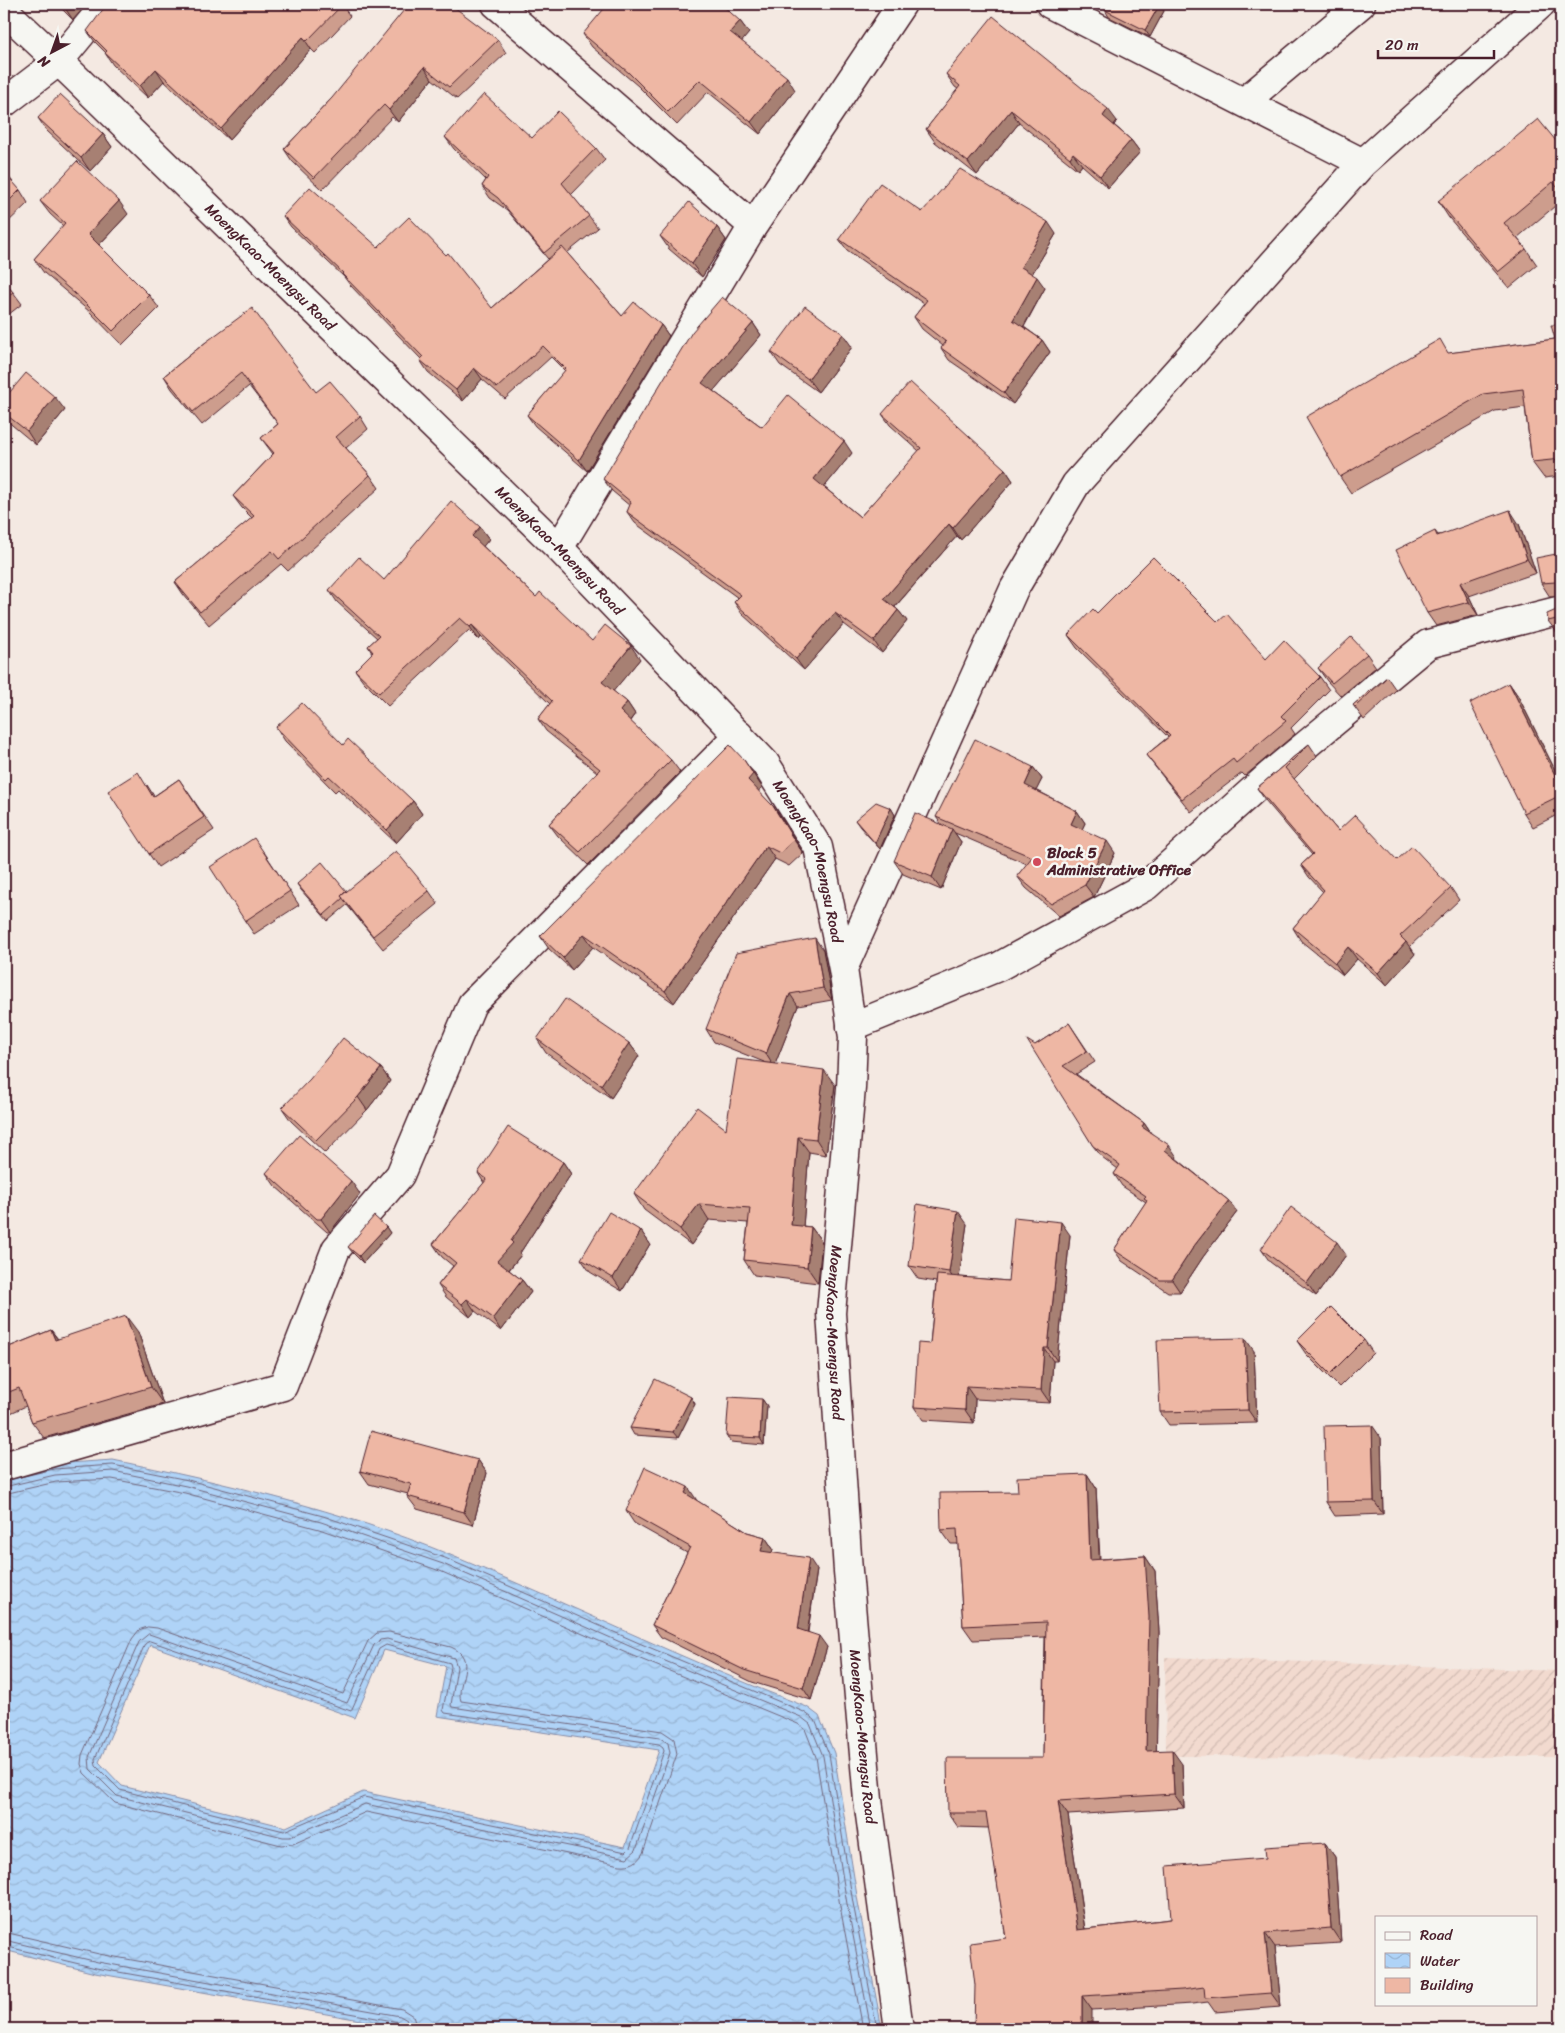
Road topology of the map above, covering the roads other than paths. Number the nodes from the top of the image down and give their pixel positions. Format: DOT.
graph roads {
  1 [pos="106,4"];
  2 [pos="496,4"];
  3 [pos="902,4"];
  4 [pos="1050,4"];
  5 [pos="1361,4"];
  6 [pos="1541,4"];
  7 [pos="4,10"];
  8 [pos="59,61"];
  9 [pos="1244,102"];
  10 [pos="4,103"];
  11 [pos="1363,163"];
  12 [pos="753,226"];
  13 [pos="560,548"];
  14 [pos="1561,610"];
  15 [pos="739,735"];
  16 [pos="843,969"];
  17 [pos="851,1027"];
  18 [pos="4,1466"];
  19 [pos="899,2029"];
  1 -- 8 [label="street"];
  2 -- 12 [label="street"];
  3 -- 12 [label="street"];
  4 -- 9 [label="street"];
  5 -- 9 [label="street"];
  6 -- 11 [label="street"];
  7 -- 8 [label="street, MoengKaao-Moengsu Road"];
  8 -- 10 [label="street"];
  8 -- 13 [label="street, MoengKaao-Moengsu Road"];
  9 -- 11 [label="street"];
  11 -- 16 [label="street"];
  12 -- 13 [label="street"];
  13 -- 15 [label="street, MoengKaao-Moengsu Road"];
  14 -- 17 [label="street"];
  15 -- 16 [label="street, MoengKaao-Moengsu Road"];
  15 -- 18 [label="street"];
  16 -- 17 [label="street, MoengKaao-Moengsu Road"];
  17 -- 19 [label="street, MoengKaao-Moengsu Road"];
}
